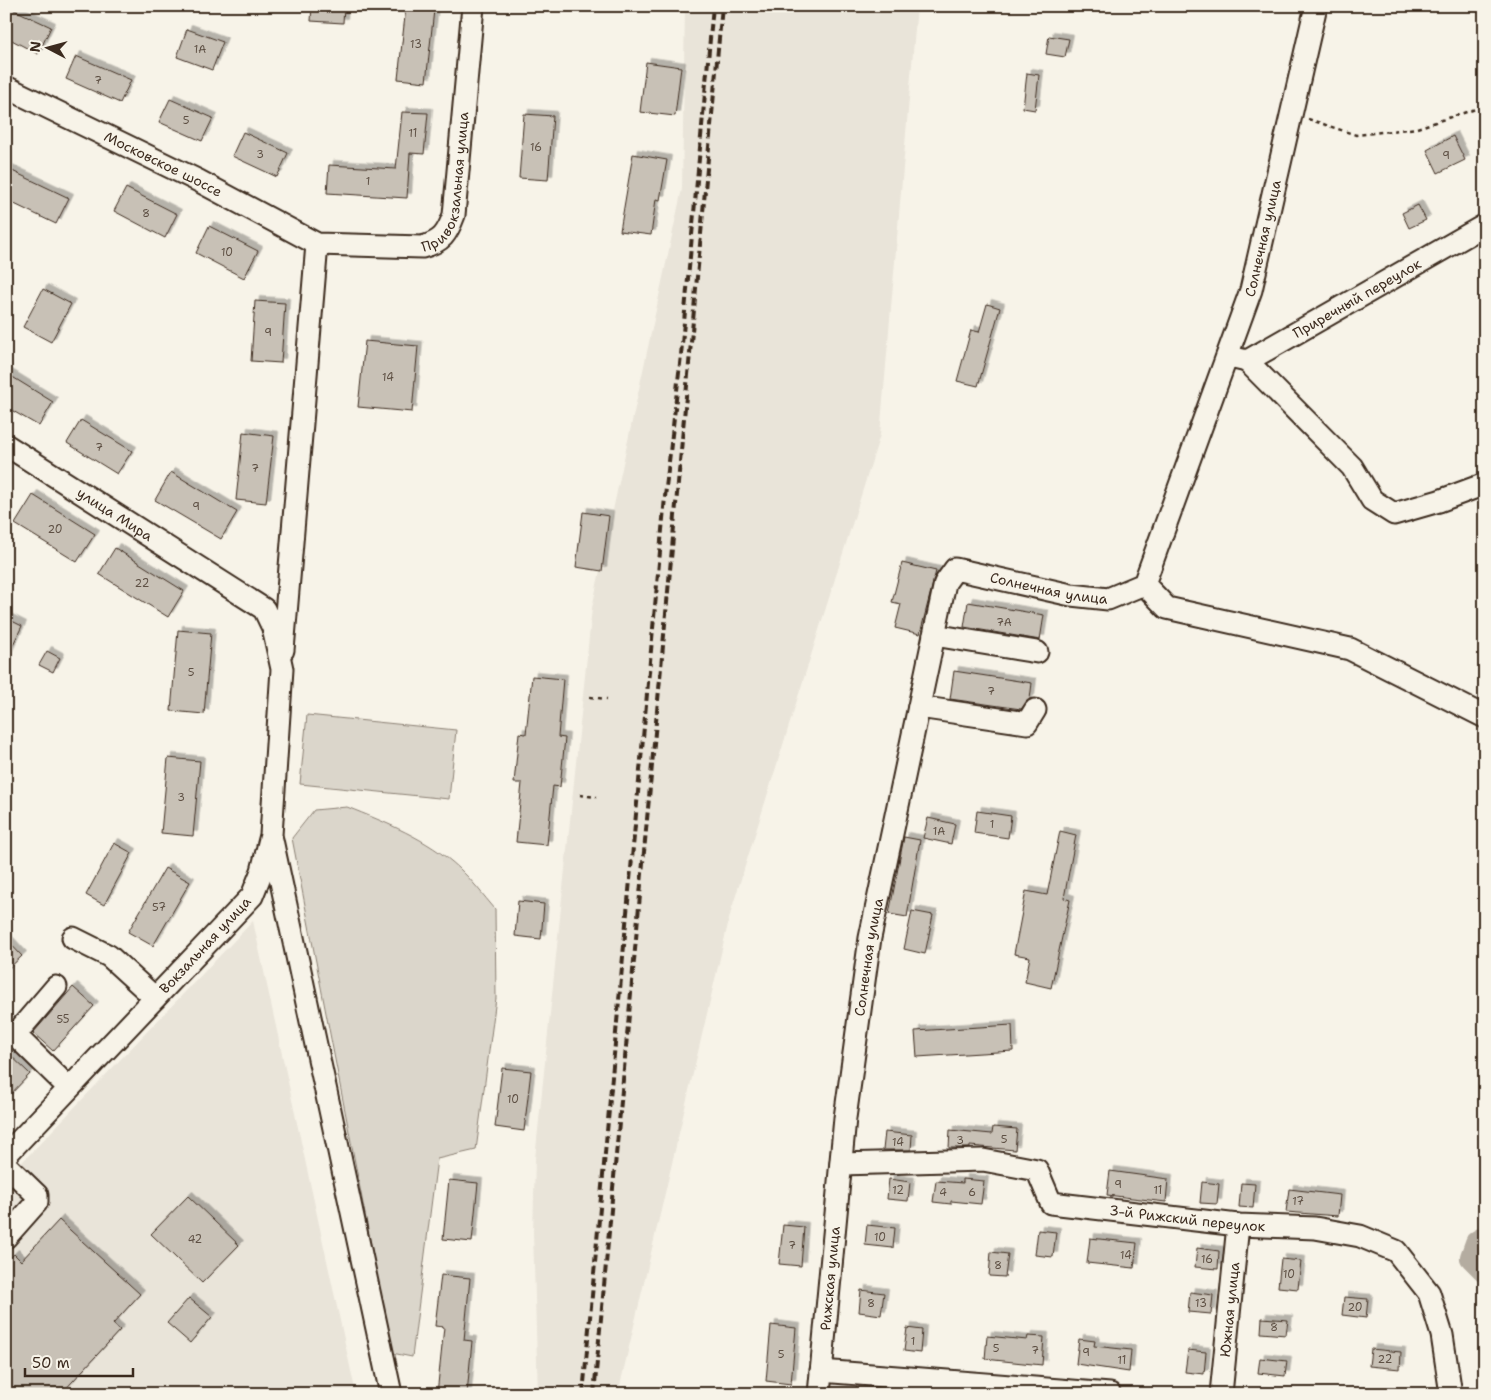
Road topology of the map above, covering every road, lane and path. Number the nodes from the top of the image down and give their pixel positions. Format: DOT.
graph roads {
  1 [pos="473,6"];
  2 [pos="1316,6"];
  3 [pos="6,87"];
  4 [pos="1485,106"];
  5 [pos="1291,114"];
  6 [pos="1485,225"];
  7 [pos="317,244"];
  8 [pos="1237,358"];
  9 [pos="6,445"];
  10 [pos="1485,484"];
  11 [pos="289,578"];
  12 [pos="223,583"];
  13 [pos="1144,584"];
  14 [pos="934,635"];
  15 [pos="1037,652"];
  16 [pos="282,669"];
  17 [pos="590,698"];
  18 [pos="607,699"];
  19 [pos="919,707"];
  20 [pos="1035,710"];
  21 [pos="1485,717"];
  22 [pos="580,795"];
  23 [pos="597,797"];
  24 [pos="271,834"];
  25 [pos="74,938"];
  26 [pos="56,987"];
  27 [pos="155,998"];
  28 [pos="10,1040"];
  29 [pos="69,1088"];
  30 [pos="6,1155"];
  31 [pos="841,1164"];
  32 [pos="6,1165"];
  33 [pos="1238,1226"];
  34 [pos="6,1237"];
  35 [pos="821,1371"];
  36 [pos="391,1394"];
  37 [pos="818,1394"];
  38 [pos="1110,1394"];
  39 [pos="1221,1394"];
  40 [pos="1451,1394"];
  1 -- 7 [label="street, Привокзальная улица"];
  2 -- 5 [label="street, Солнечная улица"];
  3 -- 7 [label="street, Московское шоссе"];
  4 -- 5 [label="path"];
  5 -- 8 [label="street, Солнечная улица"];
  6 -- 8 [label="street, Приречный переулок"];
  7 -- 11 [label="street"];
  8 -- 10 [label="street"];
  8 -- 13 [label="street, Солнечная улица"];
  9 -- 12 [label="street, улица Мира"];
  11 -- 12 [label="street"];
  11 -- 16 [label="street"];
  12 -- 16 [label="street, Вокзальная улица"];
  13 -- 14 [label="street, Солнечная улица"];
  13 -- 21 [label="street"];
  14 -- 15 [label="street"];
  14 -- 19 [label="street, Солнечная улица"];
  16 -- 24 [label="street, Вокзальная улица"];
  17 -- 18 [label="path"];
  19 -- 20 [label="street"];
  19 -- 31 [label="street, Солнечная улица"];
  22 -- 23 [label="path"];
  24 -- 27 [label="street, Вокзальная улица"];
  24 -- 36 [label="street"];
  25 -- 27 [label="street"];
  26 -- 28 [label="street"];
  27 -- 29 [label="street, Вокзальная улица"];
  28 -- 29 [label="street"];
  29 -- 30 [label="street, Вокзальная улица"];
  31 -- 33 [label="street, 3-й Рижский переулок"];
  31 -- 35 [label="street, Рижская улица"];
  32 -- 34 [label="street"];
  33 -- 39 [label="street, Южная улица"];
  33 -- 40 [label="street, 3-й Рижский переулок"];
  35 -- 37 [label="street, Рижская улица"];
  35 -- 38 [label="street"];
}
